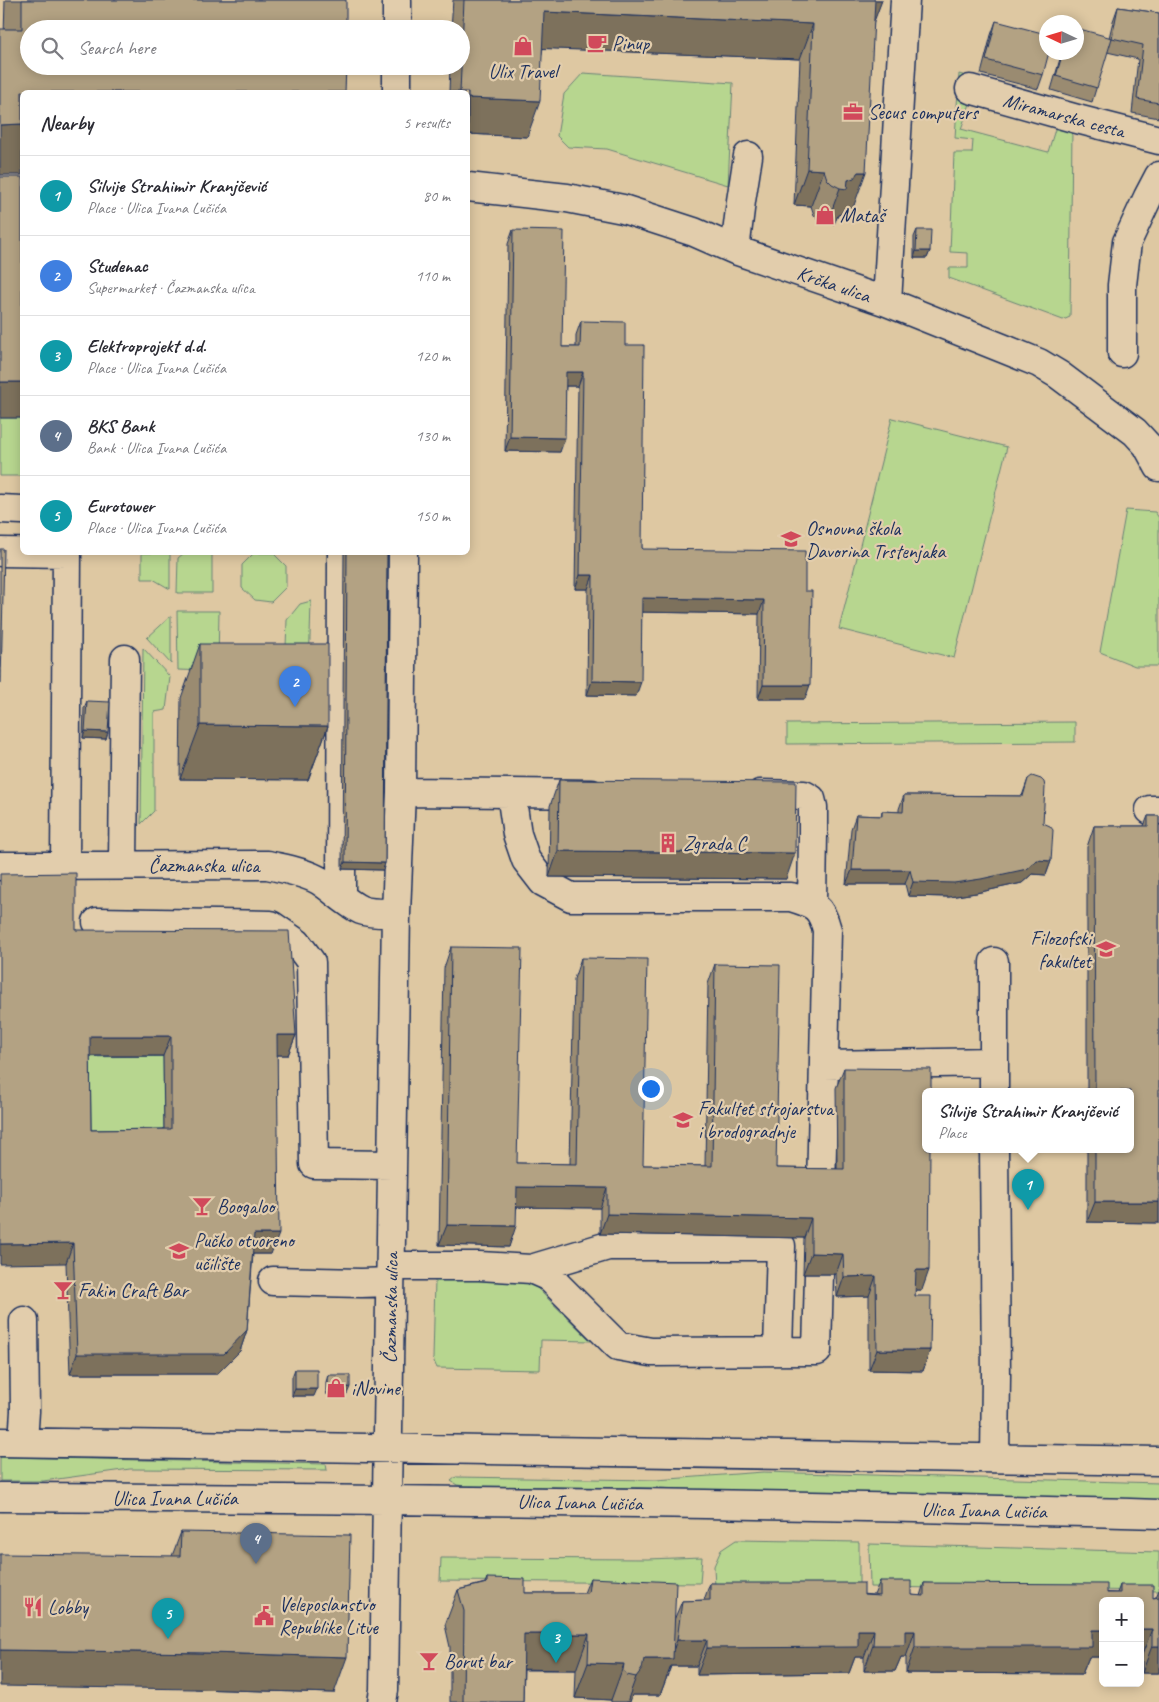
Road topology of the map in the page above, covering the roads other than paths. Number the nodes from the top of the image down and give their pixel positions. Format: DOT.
graph roads {
  1 [pos="397,0"];
  2 [pos="905,0"];
  3 [pos="397,20"];
  4 [pos="397,75"];
  5 [pos="970,89"];
  6 [pos="397,90"];
  7 [pos="1159,140"];
  8 [pos="748,156"];
  9 [pos="1159,176"];
  10 [pos="470,187"];
  11 [pos="735,250"];
  12 [pos="887,302"];
  13 [pos="1122,353"];
  14 [pos="1159,467"];
  15 [pos="0,509"];
  16 [pos="20,510"];
  17 [pos="0,552"];
  18 [pos="20,552"];
  19 [pos="67,555"];
  20 [pos="342,555"];
  21 [pos="403,555"];
  22 [pos="125,659"];
  23 [pos="401,792"];
  24 [pos="511,793"];
  25 [pos="619,794"];
  26 [pos="738,794"];
  27 [pos="65,865"];
  28 [pos="123,865"];
  29 [pos="0,866"];
  30 [pos="341,897"];
  31 [pos="812,904"];
  32 [pos="396,913"];
  33 [pos="97,922"];
  34 [pos="994,962"];
  35 [pos="994,1062"];
  36 [pos="825,1065"];
  37 [pos="994,1088"];
  38 [pos="994,1153"];
  39 [pos="392,1165"];
  40 [pos="821,1189"];
  41 [pos="531,1268"];
  42 [pos="390,1274"];
  43 [pos="819,1274"];
  44 [pos="274,1281"];
  45 [pos="24,1321"];
  46 [pos="778,1352"];
  47 [pos="12,1442"];
  48 [pos="388,1449"];
  49 [pos="995,1458"];
  50 [pos="1159,1461"];
  51 [pos="0,1497"];
  52 [pos="388,1499"];
  53 [pos="1159,1514"];
  54 [pos="382,1702"];
  1 -- 3 [label="street"];
  2 -- 12 [label="street"];
  4 -- 6 [label="street"];
  5 -- 7 [label="street, Miramarska cesta"];
  8 -- 11 [label="street"];
  9 -- 13 [label="street"];
  10 -- 11 [label="street, Krčka ulica"];
  11 -- 12 [label="street, Krčka ulica"];
  12 -- 14 [label="street, Krčka ulica"];
  15 -- 16 [label="street"];
  17 -- 18 [label="street"];
  19 -- 27 [label="street"];
  20 -- 30 [label="street"];
  21 -- 23 [label="street, Čazmanska ulica"];
  22 -- 28 [label="street"];
  23 -- 24 [label="street"];
  23 -- 32 [label="street, Čazmanska ulica"];
  24 -- 25 [label="street"];
  24 -- 31 [label="street"];
  26 -- 31 [label="street"];
  27 -- 28 [label="street, Čazmanska ulica"];
  27 -- 29 [label="street, Čazmanska ulica"];
  28 -- 30 [label="street, Čazmanska ulica"];
  30 -- 32 [label="street, Čazmanska ulica"];
  31 -- 36 [label="street"];
  32 -- 39 [label="street, Čazmanska ulica"];
  33 -- 39 [label="street"];
  34 -- 35 [label="street"];
  35 -- 36 [label="street"];
  35 -- 37 [label="street"];
  36 -- 40 [label="street"];
  38 -- 49 [label="street"];
  39 -- 42 [label="street, Čazmanska ulica"];
  41 -- 42 [label="street"];
  41 -- 46 [label="street"];
  41 -- 46 [label="street"];
  42 -- 44 [label="street"];
  42 -- 48 [label="street, Čazmanska ulica"];
  43 -- 46 [label="street"];
  45 -- 47 [label="street"];
  47 -- 48 [label="street"];
  48 -- 49 [label="street"];
  48 -- 52 [label="street, Čazmanska ulica"];
  49 -- 50 [label="street"];
  51 -- 52 [label="street, Ulica Ivana Lučića"];
  52 -- 53 [label="street, Ulica Ivana Lučića"];
  52 -- 54 [label="street, Čazmanska ulica"];
}
